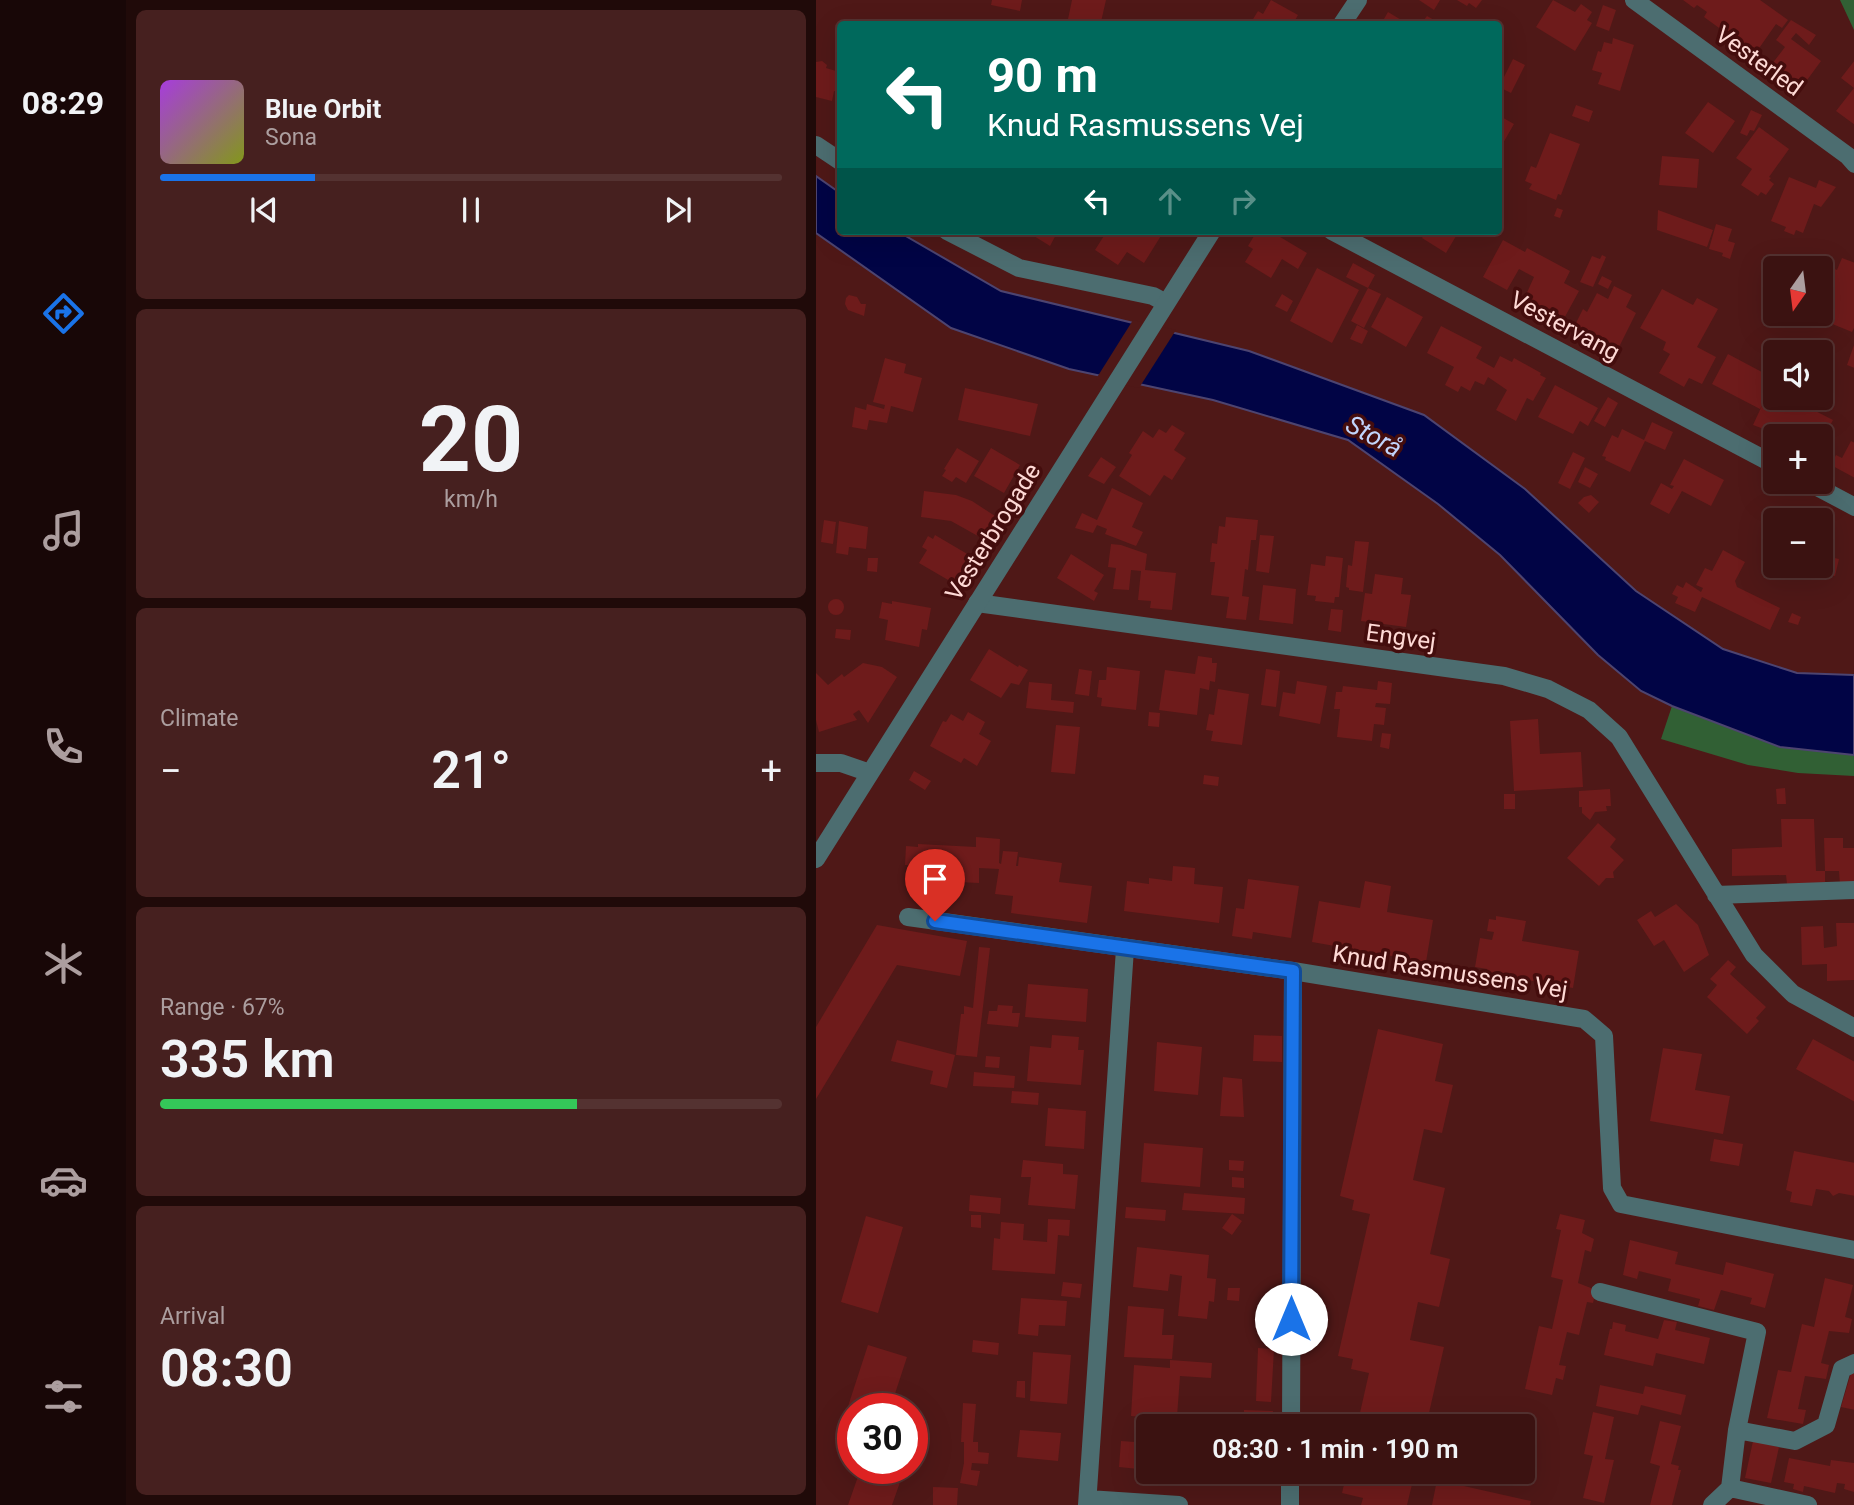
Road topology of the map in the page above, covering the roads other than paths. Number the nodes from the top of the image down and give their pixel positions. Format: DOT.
graph roads {
  1 [pos="1358,0"];
  2 [pos="1634,0"];
  3 [pos="1344,21"];
  4 [pos="816,145"];
  5 [pos="837,159"];
  6 [pos="1854,164"];
  7 [pos="955,235"];
  8 [pos="1209,235"];
  9 [pos="1340,235"];
  10 [pos="1166,303"];
  11 [pos="1763,459"];
  12 [pos="1830,494"];
  13 [pos="1854,507"];
  14 [pos="977,603"];
  15 [pos="816,763"];
  16 [pos="870,773"];
  17 [pos="816,859"];
  18 [pos="1854,890"];
  19 [pos="1716,895"];
  20 [pos="908,917"];
  21 [pos="1126,949"];
  22 [pos="1293,971"];
  23 [pos="1854,1028"];
  24 [pos="1854,1250"];
  25 [pos="1600,1292"];
  26 [pos="1854,1363"];
  27 [pos="1291,1414"];
  28 [pos="1737,1430"];
  29 [pos="1290,1484"];
  30 [pos="1730,1488"];
  31 [pos="1087,1502"];
  32 [pos="1179,1505"];
  33 [pos="1290,1505"];
  34 [pos="1712,1505"];
  35 [pos="1808,1505"];
  1 -- 3 [label="street"];
  2 -- 6 [label="street, Vesterled"];
  4 -- 5 [label="street"];
  7 -- 10 [label="street"];
  8 -- 10 [label="street, Vesterbrogade"];
  9 -- 11 [label="street, Vestervang"];
  10 -- 14 [label="street, Vesterbrogade"];
  12 -- 13 [label="street"];
  14 -- 16 [label="street, Vesterbrogade"];
  14 -- 19 [label="street, Engvej"];
  15 -- 16 [label="street"];
  16 -- 17 [label="street, Vesterbrogade"];
  18 -- 19 [label="street"];
  19 -- 23 [label="street, Engvej"];
  20 -- 21 [label="street, Knud Rasmussens Vej"];
  21 -- 22 [label="street, Knud Rasmussens Vej"];
  21 -- 31 [label="street"];
  22 -- 24 [label="street, Knud Rasmussens Vej"];
  22 -- 27 [label="street"];
  25 -- 28 [label="street"];
  26 -- 28 [label="street"];
  28 -- 30 [label="street"];
  29 -- 33 [label="street"];
  30 -- 34 [label="street"];
  30 -- 35 [label="street"];
  31 -- 32 [label="street"];
}
